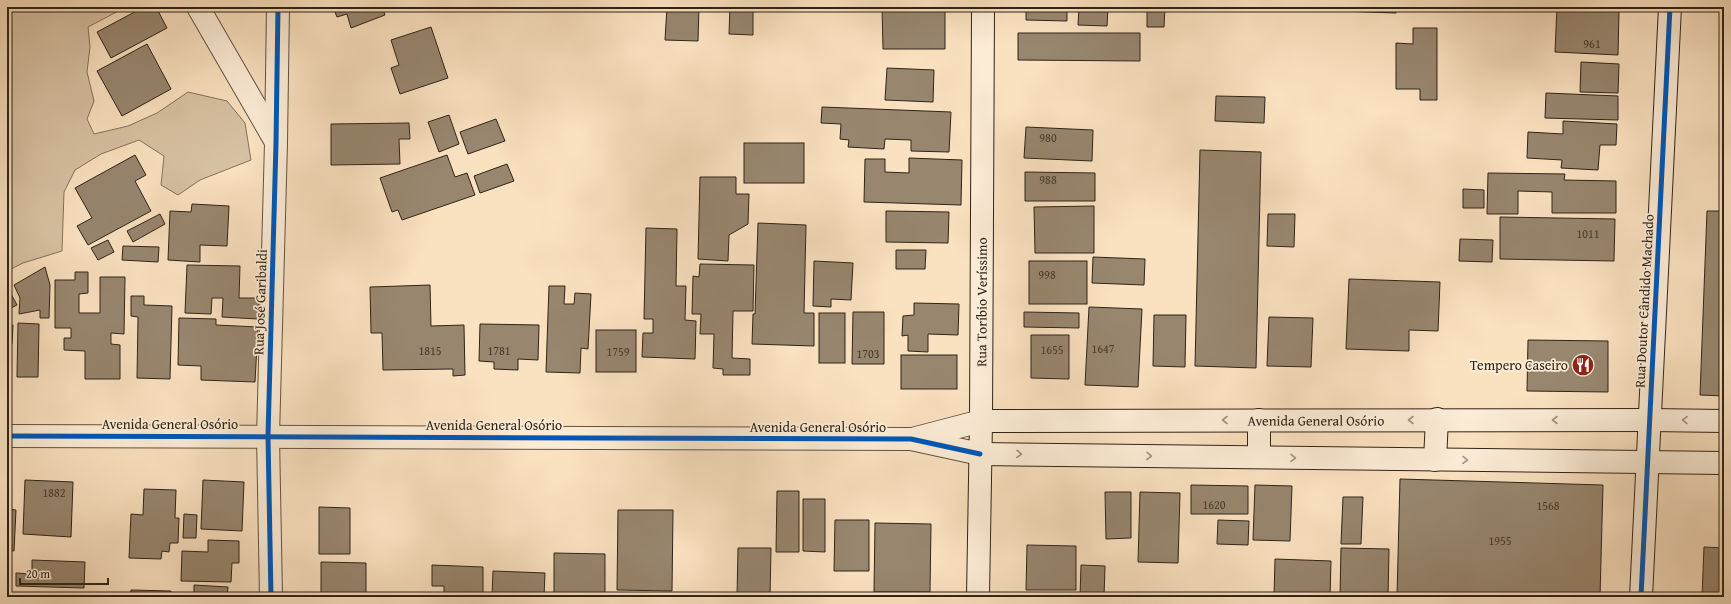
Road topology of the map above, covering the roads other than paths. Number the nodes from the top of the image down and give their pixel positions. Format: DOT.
graph roads {
  1 [pos="198,7"];
  2 [pos="278,7"];
  3 [pos="983,7"];
  4 [pos="1670,7"];
  5 [pos="276,143"];
  6 [pos="1259,420"];
  7 [pos="1438,420"];
  8 [pos="1650,420"];
  9 [pos="981,421"];
  10 [pos="1724,421"];
  11 [pos="7,436"];
  12 [pos="268,436"];
  13 [pos="911,439"];
  14 [pos="980,454"];
  15 [pos="1259,457"];
  16 [pos="1435,460"];
  17 [pos="1648,463"];
  18 [pos="1724,463"];
  19 [pos="271,597"];
  20 [pos="978,597"];
  21 [pos="1641,597"];
  1 -- 5 [label="street"];
  2 -- 5 [label="street, Rua José Garibaldi"];
  3 -- 9 [label="street, Rua Toríbio Veríssimo"];
  4 -- 8 [label="street, Rua Doutor Cândido Machado"];
  5 -- 12 [label="street, Rua José Garibaldi"];
  7 -- 6 [label="street, Avenida General Osório, one-way"];
  6 -- 9 [label="street, Avenida General Osório, one-way"];
  6 -- 15 [label="street"];
  8 -- 7 [label="street, Avenida General Osório, one-way"];
  7 -- 16 [label="street"];
  10 -- 8 [label="street, Avenida General Osório, one-way"];
  8 -- 17 [label="street, Rua Doutor Cândido Machado"];
  9 -- 13 [label="street, Avenida General Osório"];
  9 -- 14 [label="street, Rua Toríbio Veríssimo"];
  11 -- 12 [label="street, Avenida General Osório"];
  12 -- 13 [label="street, Avenida General Osório"];
  12 -- 19 [label="street, Rua José Garibaldi"];
  13 -- 14 [label="street, Avenida General Osório"];
  14 -- 15 [label="street, Avenida General Osório, one-way"];
  14 -- 20 [label="street, Rua Toríbio Veríssimo"];
  15 -- 16 [label="street, Avenida General Osório, one-way"];
  16 -- 17 [label="street, Avenida General Osório, one-way"];
  17 -- 18 [label="street, Avenida General Osório"];
  17 -- 21 [label="street, Rua Doutor Cândido Machado"];
}
